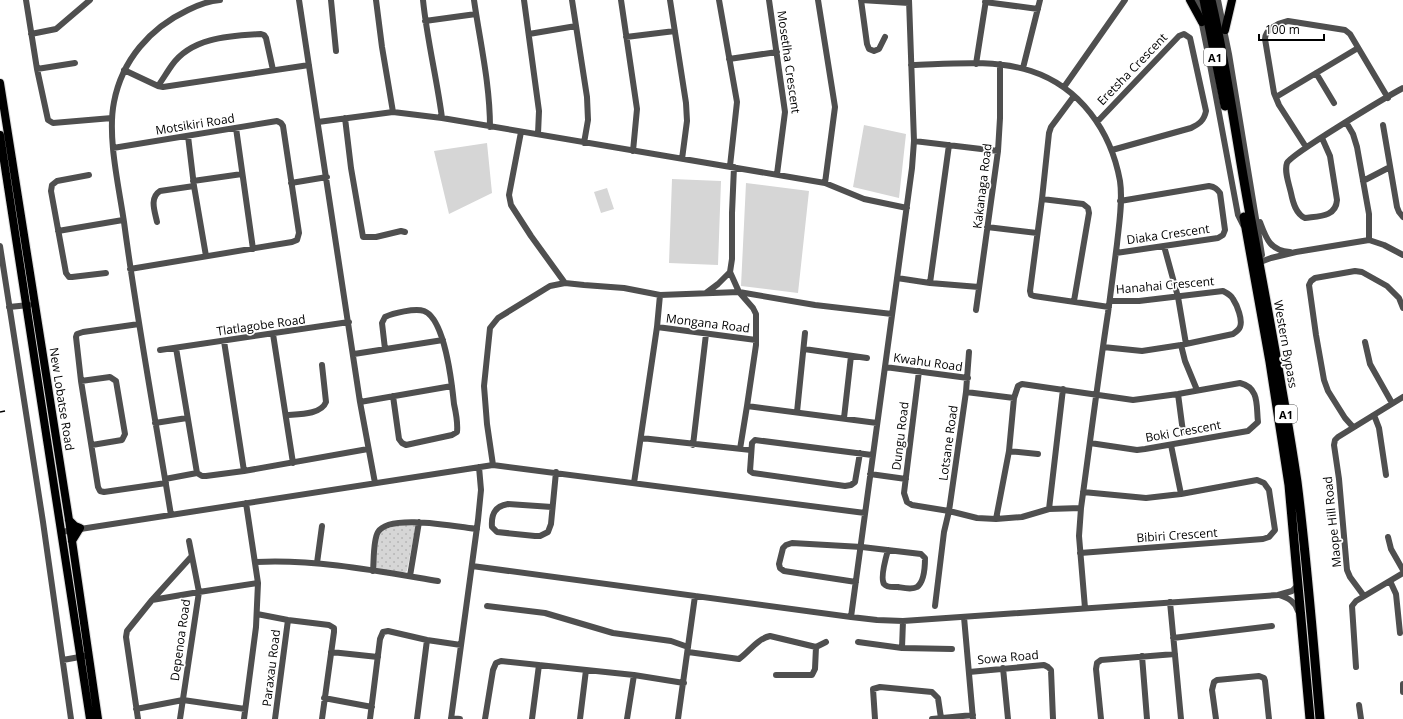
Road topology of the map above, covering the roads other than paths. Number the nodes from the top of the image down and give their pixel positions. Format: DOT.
graph roads {
  1 [pos="26,0"];
  2 [pos="90,0"];
  3 [pos="216,0"];
  4 [pos="299,0"];
  5 [pos="331,0"];
  6 [pos="376,0"];
  7 [pos="423,0"];
  8 [pos="474,0"];
  9 [pos="524,0"];
  10 [pos="572,0"];
  11 [pos="621,0"];
  12 [pos="670,0"];
  13 [pos="719,0"];
  14 [pos="769,0"];
  15 [pos="818,0"];
  16 [pos="1040,0"];
  17 [pos="1125,0"];
  18 [pos="1190,0"];
  19 [pos="1197,0"];
  20 [pos="1232,0"];
  21 [pos="986,1"];
  22 [pos="1211,1"];
  23 [pos="909,2"];
  24 [pos="1038,9"];
  25 [pos="476,14"];
  26 [pos="425,21"];
  27 [pos="1202,22"];
  28 [pos="576,26"];
  29 [pos="1225,30"];
  30 [pos="675,31"];
  31 [pos="31,34"];
  32 [pos="529,34"];
  33 [pos="626,37"];
  34 [pos="885,37"];
  35 [pos="1358,48"];
  36 [pos="336,51"];
  37 [pos="777,52"];
  38 [pos="729,59"];
  39 [pos="75,62"];
  40 [pos="976,64"];
  41 [pos="1000,64"];
  42 [pos="309,65"];
  43 [pos="911,65"];
  44 [pos="1023,68"];
  45 [pos="37,69"];
  46 [pos="124,70"];
  47 [pos="273,70"];
  48 [pos="1316,73"];
  49 [pos="0,83"];
  50 [pos="158,86"];
  51 [pos="1064,88"];
  52 [pos="1403,88"];
  53 [pos="1074,96"];
  54 [pos="1276,97"];
  55 [pos="1388,98"];
  56 [pos="1334,103"];
  57 [pos="393,112"];
  58 [pos="112,118"];
  59 [pos="345,118"];
  60 [pos="442,118"];
  61 [pos="318,122"];
  62 [pos="1097,122"];
  63 [pos="1346,122"];
  64 [pos="1383,125"];
  65 [pos="490,127"];
  66 [pos="236,128"];
  67 [pos="521,132"];
  68 [pos="538,134"];
  69 [pos="0,135"];
  70 [pos="188,136"];
  71 [pos="1322,138"];
  72 [pos="914,141"];
  73 [pos="584,143"];
  74 [pos="949,145"];
  75 [pos="1306,147"];
  76 [pos="113,148"];
  77 [pos="1112,150"];
  78 [pos="633,151"];
  79 [pos="998,151"];
  80 [pos="682,159"];
  81 [pos="732,166"];
  82 [pos="1390,166"];
  83 [pos="242,174"];
  84 [pos="777,174"];
  85 [pos="89,175"];
  86 [pos="327,178"];
  87 [pos="1364,181"];
  88 [pos="825,182"];
  89 [pos="291,183"];
  90 [pos="194,184"];
  91 [pos="1042,199"];
  92 [pos="1120,201"];
  93 [pos="1255,207"];
  94 [pos="907,208"];
  95 [pos="1403,217"];
  96 [pos="123,220"];
  97 [pos="156,222"];
  98 [pos="987,227"];
  99 [pos="58,232"];
  100 [pos="405,232"];
  101 [pos="1037,233"];
  102 [pos="1247,234"];
  103 [pos="1369,240"];
  104 [pos="0,246"];
  105 [pos="1164,246"];
  106 [pos="253,249"];
  107 [pos="1296,252"];
  108 [pos="1116,253"];
  109 [pos="1403,255"];
  110 [pos="206,256"];
  111 [pos="1263,261"];
  112 [pos="130,269"];
  113 [pos="730,272"];
  114 [pos="106,273"];
  115 [pos="897,278"];
  116 [pos="1263,278"];
  117 [pos="565,283"];
  118 [pos="930,283"];
  119 [pos="979,287"];
  120 [pos="740,292"];
  121 [pos="706,293"];
  122 [pos="660,295"];
  123 [pos="1178,297"];
  124 [pos="1074,301"];
  125 [pos="35,304"];
  126 [pos="1109,304"];
  127 [pos="26,305"];
  128 [pos="9,307"];
  129 [pos="1403,308"];
  130 [pos="976,310"];
  131 [pos="892,314"];
  132 [pos="348,322"];
  133 [pos="139,324"];
  134 [pos="657,327"];
  135 [pos="805,333"];
  136 [pos="273,334"];
  137 [pos="706,334"];
  138 [pos="443,340"];
  139 [pos="756,340"];
  140 [pos="224,341"];
  141 [pos="1365,342"];
  142 [pos="1184,344"];
  143 [pos="1103,347"];
  144 [pos="176,348"];
  145 [pos="385,349"];
  146 [pos="804,349"];
  147 [pos="160,350"];
  148 [pos="969,352"];
  149 [pos="354,354"];
  150 [pos="851,356"];
  151 [pos="867,358"];
  152 [pos="322,365"];
  153 [pos="885,367"];
  154 [pos="919,371"];
  155 [pos="968,378"];
  156 [pos="80,381"];
  157 [pos="452,386"];
  158 [pos="1064,389"];
  159 [pos="1197,390"];
  160 [pos="966,392"];
  161 [pos="1096,394"];
  162 [pos="1178,394"];
  163 [pos="393,396"];
  164 [pos="1403,397"];
  165 [pos="1014,398"];
  166 [pos="360,402"];
  167 [pos="1392,403"];
  168 [pos="747,406"];
  169 [pos="797,412"];
  170 [pos="1374,415"];
  171 [pos="286,416"];
  172 [pos="187,418"];
  173 [pos="844,418"];
  174 [pos="155,423"];
  175 [pos="877,423"];
  176 [pos="1353,427"];
  177 [pos="1183,432"];
  178 [pos="641,438"];
  179 [pos="1090,443"];
  180 [pos="92,445"];
  181 [pos="693,445"];
  182 [pos="1171,445"];
  183 [pos="740,449"];
  184 [pos="368,450"];
  185 [pos="751,450"];
  186 [pos="1009,451"];
  187 [pos="860,453"];
  188 [pos="1038,454"];
  189 [pos="872,455"];
  190 [pos="293,463"];
  191 [pos="493,465"];
  192 [pos="479,467"];
  193 [pos="244,471"];
  194 [pos="556,472"];
  195 [pos="197,473"];
  196 [pos="870,474"];
  197 [pos="1386,475"];
  198 [pos="906,479"];
  199 [pos="165,481"];
  200 [pos="375,483"];
  201 [pos="634,483"];
  202 [pos="1083,492"];
  203 [pos="1181,494"];
  204 [pos="246,503"];
  205 [pos="552,507"];
  206 [pos="1048,508"];
  207 [pos="1080,508"];
  208 [pos="949,511"];
  209 [pos="865,513"];
  210 [pos="171,515"];
  211 [pos="996,519"];
  212 [pos="69,520"];
  213 [pos="419,522"];
  214 [pos="322,526"];
  215 [pos="80,528"];
  216 [pos="477,529"];
  217 [pos="70,530"];
  218 [pos="61,532"];
  219 [pos="1388,537"];
  220 [pos="72,540"];
  221 [pos="188,541"];
  222 [pos="862,547"];
  223 [pos="888,550"];
  224 [pos="1080,552"];
  225 [pos="192,557"];
  226 [pos="256,562"];
  227 [pos="317,563"];
  228 [pos="472,566"];
  229 [pos="1403,570"];
  230 [pos="373,571"];
  231 [pos="1403,573"];
  232 [pos="410,576"];
  233 [pos="438,581"];
  234 [pos="1390,581"];
  235 [pos="856,582"];
  236 [pos="1298,582"];
  237 [pos="258,583"];
  238 [pos="198,592"];
  239 [pos="75,595"];
  240 [pos="1278,595"];
  241 [pos="695,596"];
  242 [pos="1364,596"];
  243 [pos="152,600"];
  244 [pos="1170,602"];
  245 [pos="487,606"];
  246 [pos="935,606"];
  247 [pos="1085,608"];
  248 [pos="257,614"];
  249 [pos="851,617"];
  250 [pos="964,617"];
  251 [pos="288,620"];
  252 [pos="903,621"];
  253 [pos="1301,625"];
  254 [pos="1272,626"];
  255 [pos="1400,633"];
  256 [pos="1173,638"];
  257 [pos="427,640"];
  258 [pos="826,642"];
  259 [pos="858,642"];
  260 [pos="461,645"];
  261 [pos="816,646"];
  262 [pos="902,648"];
  263 [pos="688,649"];
  264 [pos="952,649"];
  265 [pos="331,652"];
  266 [pos="1175,654"];
  267 [pos="85,656"];
  268 [pos="1142,656"];
  269 [pos="378,657"];
  270 [pos="63,660"];
  271 [pos="539,665"];
  272 [pos="1356,667"];
  273 [pos="1003,668"];
  274 [pos="586,670"];
  275 [pos="969,672"];
  276 [pos="634,675"];
  277 [pos="776,675"];
  278 [pos="684,683"];
  279 [pos="1403,684"];
  280 [pos="1403,692"];
  281 [pos="324,698"];
  282 [pos="183,700"];
  283 [pos="1359,705"];
  284 [pos="372,707"];
  285 [pos="136,709"];
  286 [pos="245,709"];
  287 [pos="973,717"];
  288 [pos="451,718"];
  289 [pos="941,718"];
  290 [pos="71,719"];
  291 [pos="90,719"];
  292 [pos="98,719"];
  293 [pos="138,719"];
  294 [pos="180,719"];
  295 [pos="244,719"];
  296 [pos="275,719"];
  297 [pos="322,719"];
  298 [pos="370,719"];
  299 [pos="417,719"];
  300 [pos="460,719"];
  301 [pos="485,719"];
  302 [pos="532,719"];
  303 [pos="580,719"];
  304 [pos="627,719"];
  305 [pos="678,719"];
  306 [pos="875,719"];
  307 [pos="932,719"];
  308 [pos="1008,719"];
  309 [pos="1053,719"];
  310 [pos="1101,719"];
  311 [pos="1147,719"];
  312 [pos="1181,719"];
  313 [pos="1216,719"];
  314 [pos="1269,719"];
  315 [pos="1310,719"];
  316 [pos="1320,719"];
  317 [pos="1361,719"];
  1 -- 31 [label="street"];
  2 -- 31 [label="street"];
  3 -- 46 [label="street"];
  4 -- 42 [label="street"];
  5 -- 36 [label="street"];
  6 -- 57 [label="street"];
  7 -- 26 [label="street"];
  8 -- 25 [label="street"];
  9 -- 32 [label="street"];
  10 -- 28 [label="street"];
  11 -- 33 [label="street"];
  12 -- 30 [label="street"];
  13 -- 38 [label="street"];
  14 -- 37 [label="street, Mosetlha Crescent"];
  15 -- 88 [label="street"];
  16 -- 24 [label="street"];
  17 -- 51 [label="street"];
  18 -- 27 [label="main road"];
  19 -- 27 [label="street"];
  20 -- 29 [label="main road"];
  21 -- 24 [label="street"];
  21 -- 40 [label="street"];
  22 -- 29 [label="street"];
  22 -- 102 [label="highway, Western Bypass / A1"];
  22 -- 116 [label="highway, Western Bypass / A1"];
  23 -- 34 [label="street"];
  23 -- 43 [label="street"];
  24 -- 44 [label="street"];
  25 -- 26 [label="street"];
  25 -- 65 [label="street"];
  26 -- 60 [label="street"];
  27 -- 102 [label="street"];
  28 -- 32 [label="street"];
  28 -- 73 [label="street"];
  29 -- 93 [label="street"];
  30 -- 33 [label="street"];
  30 -- 80 [label="street"];
  31 -- 45 [label="street"];
  32 -- 68 [label="street"];
  33 -- 78 [label="street"];
  35 -- 48 [label="street"];
  35 -- 54 [label="street"];
  35 -- 55 [label="street"];
  37 -- 38 [label="street"];
  37 -- 84 [label="street, Mosetlha Crescent"];
  38 -- 81 [label="street"];
  39 -- 45 [label="street"];
  40 -- 41 [label="street"];
  40 -- 43 [label="street"];
  41 -- 44 [label="street"];
  41 -- 79 [label="street, Kakanaga Road"];
  42 -- 47 [label="street"];
  42 -- 61 [label="street"];
  43 -- 72 [label="street"];
  44 -- 51 [label="street"];
  45 -- 58 [label="street"];
  46 -- 50 [label="street"];
  46 -- 58 [label="street"];
  47 -- 50 [label="street"];
  47 -- 50 [label="street"];
  48 -- 54 [label="street"];
  48 -- 56 [label="street"];
  49 -- 125 [label="main road, New Lobatse Road"];
  51 -- 53 [label="street"];
  52 -- 55 [label="street"];
  53 -- 62 [label="street"];
  53 -- 91 [label="street"];
  54 -- 75 [label="street"];
  55 -- 63 [label="street"];
  57 -- 59 [label="street"];
  57 -- 60 [label="street"];
  58 -- 76 [label="street"];
  59 -- 61 [label="street"];
  59 -- 100 [label="street"];
  60 -- 65 [label="street"];
  61 -- 86 [label="street"];
  62 -- 77 [label="street"];
  62 -- 77 [label="street, Eretsha Crescent"];
  63 -- 71 [label="street"];
  63 -- 87 [label="street"];
  64 -- 82 [label="street"];
  65 -- 67 [label="street"];
  66 -- 70 [label="street, Motsikiri Road"];
  66 -- 83 [label="street"];
  66 -- 89 [label="street, Motsikiri Road"];
  67 -- 68 [label="street"];
  67 -- 117 [label="street"];
  68 -- 73 [label="street"];
  69 -- 127 [label="main road"];
  70 -- 76 [label="street, Motsikiri Road"];
  70 -- 90 [label="street"];
  71 -- 75 [label="street"];
  71 -- 75 [label="street"];
  72 -- 74 [label="street"];
  72 -- 94 [label="street"];
  73 -- 78 [label="street"];
  74 -- 79 [label="street"];
  74 -- 118 [label="street"];
  76 -- 96 [label="street"];
  77 -- 92 [label="street"];
  78 -- 80 [label="street"];
  79 -- 98 [label="street, Kakanaga Road"];
  80 -- 81 [label="street"];
  81 -- 84 [label="street"];
  81 -- 113 [label="street"];
  82 -- 87 [label="street"];
  82 -- 95 [label="street"];
  83 -- 90 [label="street"];
  83 -- 106 [label="street"];
  84 -- 88 [label="street"];
  85 -- 99 [label="street"];
  86 -- 89 [label="street"];
  86 -- 132 [label="street"];
  87 -- 103 [label="street"];
  88 -- 94 [label="street"];
  89 -- 106 [label="street"];
  90 -- 97 [label="street"];
  90 -- 110 [label="street"];
  91 -- 101 [label="street"];
  91 -- 124 [label="street"];
  92 -- 105 [label="street, Diaka Crescent"];
  92 -- 108 [label="street"];
  93 -- 107 [label="street"];
  93 -- 111 [label="street"];
  94 -- 115 [label="street"];
  96 -- 99 [label="street"];
  96 -- 112 [label="street"];
  98 -- 101 [label="street"];
  98 -- 119 [label="street, Kakanaga Road"];
  99 -- 114 [label="street"];
  101 -- 124 [label="street, Hanahai Crescent"];
  102 -- 236 [label="highway, Western Bypass / A1"];
  103 -- 107 [label="street"];
  103 -- 109 [label="street"];
  104 -- 128 [label="street"];
  105 -- 108 [label="street, Diaka Crescent"];
  105 -- 123 [label="street"];
  106 -- 110 [label="street"];
  107 -- 111 [label="street"];
  108 -- 126 [label="street"];
  110 -- 112 [label="street"];
  111 -- 116 [label="street"];
  112 -- 133 [label="street"];
  113 -- 120 [label="street"];
  113 -- 121 [label="street"];
  115 -- 118 [label="street"];
  115 -- 131 [label="street"];
  116 -- 316 [label="highway, Western Bypass / A1"];
  117 -- 122 [label="street"];
  117 -- 191 [label="street"];
  118 -- 119 [label="street"];
  119 -- 130 [label="street, Kakanaga Road"];
  120 -- 121 [label="street"];
  120 -- 131 [label="street"];
  120 -- 139 [label="street"];
  121 -- 122 [label="street"];
  122 -- 134 [label="street"];
  123 -- 126 [label="street, Hanahai Crescent"];
  123 -- 142 [label="street"];
  123 -- 142 [label="street, Hanahai Crescent"];
  124 -- 126 [label="street, Hanahai Crescent"];
  125 -- 127 [label="street"];
  125 -- 212 [label="main road, New Lobatse Road"];
  126 -- 143 [label="street"];
  127 -- 128 [label="street"];
  127 -- 218 [label="main road"];
  128 -- 270 [label="street"];
  129 -- 176 [label="street"];
  131 -- 153 [label="street"];
  132 -- 136 [label="street, Tlatlagobe Road"];
  132 -- 149 [label="street"];
  133 -- 156 [label="street"];
  133 -- 174 [label="street"];
  134 -- 137 [label="street, Mongana Road"];
  134 -- 178 [label="street"];
  135 -- 146 [label="street"];
  136 -- 140 [label="street, Tlatlagobe Road"];
  136 -- 171 [label="street"];
  137 -- 139 [label="street, Mongana Road"];
  137 -- 181 [label="street"];
  138 -- 145 [label="street"];
  138 -- 145 [label="street"];
  138 -- 157 [label="street"];
  139 -- 168 [label="street"];
  140 -- 144 [label="street, Tlatlagobe Road"];
  140 -- 193 [label="street"];
  141 -- 167 [label="street"];
  142 -- 143 [label="street"];
  142 -- 159 [label="street"];
  143 -- 161 [label="street"];
  144 -- 147 [label="street, Tlatlagobe Road"];
  144 -- 172 [label="street"];
  145 -- 149 [label="street"];
  146 -- 150 [label="street"];
  146 -- 169 [label="street"];
  148 -- 155 [label="street, Lotsane Road"];
  149 -- 166 [label="street"];
  150 -- 151 [label="street"];
  150 -- 173 [label="street"];
  152 -- 171 [label="street"];
  153 -- 154 [label="street, Kwahu Road"];
  153 -- 175 [label="street"];
  154 -- 155 [label="street, Kwahu Road"];
  154 -- 198 [label="street, Dungu Road"];
  155 -- 160 [label="street, Lotsane Road"];
  156 -- 180 [label="street"];
  156 -- 180 [label="street"];
  157 -- 163 [label="street"];
  157 -- 163 [label="street"];
  158 -- 161 [label="street"];
  158 -- 165 [label="street"];
  158 -- 206 [label="street"];
  159 -- 162 [label="street"];
  159 -- 182 [label="street, Boki Crescent"];
  160 -- 165 [label="street"];
  160 -- 208 [label="street, Lotsane Road"];
  161 -- 162 [label="street"];
  161 -- 179 [label="street"];
  162 -- 177 [label="street"];
  163 -- 166 [label="street"];
  164 -- 167 [label="street"];
  165 -- 186 [label="street"];
  166 -- 184 [label="street"];
  167 -- 170 [label="street"];
  168 -- 169 [label="street"];
  168 -- 183 [label="street"];
  169 -- 173 [label="street"];
  170 -- 176 [label="street"];
  170 -- 197 [label="street"];
  171 -- 190 [label="street"];
  172 -- 174 [label="street"];
  172 -- 195 [label="street"];
  173 -- 175 [label="street"];
  174 -- 199 [label="street"];
  175 -- 189 [label="street"];
  176 -- 242 [label="street, Maope Hill Road"];
  178 -- 181 [label="street"];
  178 -- 201 [label="street"];
  179 -- 182 [label="street, Boki Crescent"];
  179 -- 202 [label="street"];
  180 -- 199 [label="street"];
  181 -- 183 [label="street"];
  182 -- 203 [label="street"];
  183 -- 185 [label="street"];
  184 -- 190 [label="street"];
  184 -- 200 [label="street"];
  185 -- 187 [label="street"];
  185 -- 187 [label="street"];
  186 -- 188 [label="street"];
  186 -- 211 [label="street"];
  187 -- 189 [label="street"];
  189 -- 196 [label="street"];
  190 -- 193 [label="street"];
  191 -- 192 [label="street"];
  191 -- 194 [label="street"];
  192 -- 200 [label="street"];
  192 -- 216 [label="street"];
  193 -- 195 [label="street"];
  194 -- 201 [label="street"];
  194 -- 205 [label="street"];
  195 -- 199 [label="street"];
  196 -- 198 [label="street"];
  196 -- 209 [label="street"];
  198 -- 208 [label="street, Dungu Road"];
  199 -- 210 [label="street"];
  200 -- 204 [label="street"];
  201 -- 209 [label="street"];
  202 -- 203 [label="street"];
  202 -- 207 [label="street"];
  203 -- 224 [label="street, Bibiri Crescent"];
  204 -- 210 [label="street"];
  204 -- 226 [label="street"];
  205 -- 205 [label="street"];
  206 -- 207 [label="street"];
  206 -- 211 [label="street"];
  207 -- 224 [label="street"];
  208 -- 211 [label="street"];
  208 -- 246 [label="street, Lotsane Road"];
  209 -- 222 [label="street"];
  210 -- 215 [label="street"];
  212 -- 215 [label="main road"];
  212 -- 217 [label="main road, New Lobatse Road"];
  213 -- 216 [label="street"];
  213 -- 230 [label="street"];
  213 -- 232 [label="street"];
  214 -- 227 [label="street"];
  215 -- 217 [label="street"];
  215 -- 220 [label="main road"];
  216 -- 228 [label="street"];
  217 -- 218 [label="street"];
  217 -- 220 [label="main road, New Lobatse Road"];
  218 -- 239 [label="main road"];
  219 -- 229 [label="street"];
  220 -- 239 [label="main road, New Lobatse Road"];
  221 -- 225 [label="street, Depenoa Road"];
  222 -- 223 [label="street"];
  222 -- 235 [label="street"];
  222 -- 235 [label="street"];
  223 -- 223 [label="street"];
  224 -- 247 [label="street"];
  225 -- 238 [label="street, Depenoa Road"];
  225 -- 243 [label="street"];
  226 -- 227 [label="street"];
  226 -- 237 [label="street"];
  227 -- 230 [label="street"];
  228 -- 241 [label="street"];
  228 -- 260 [label="street"];
  230 -- 232 [label="street"];
  231 -- 234 [label="street"];
  232 -- 233 [label="street"];
  234 -- 242 [label="street"];
  234 -- 255 [label="street"];
  235 -- 249 [label="street"];
  236 -- 240 [label="street"];
  236 -- 253 [label="highway, Western Bypass / A1"];
  237 -- 238 [label="street"];
  237 -- 248 [label="street"];
  238 -- 243 [label="street"];
  238 -- 282 [label="street, Depenoa Road"];
  239 -- 267 [label="main road"];
  240 -- 244 [label="street"];
  240 -- 253 [label="street"];
  241 -- 249 [label="street"];
  241 -- 263 [label="street"];
  242 -- 272 [label="street"];
  243 -- 285 [label="street"];
  244 -- 247 [label="street"];
  244 -- 256 [label="street"];
  245 -- 263 [label="street"];
  247 -- 250 [label="street"];
  248 -- 251 [label="street"];
  248 -- 286 [label="street"];
  249 -- 252 [label="street"];
  250 -- 252 [label="street"];
  250 -- 275 [label="street"];
  251 -- 265 [label="street"];
  251 -- 296 [label="street, Paraxau Road"];
  252 -- 262 [label="street"];
  253 -- 315 [label="highway, Western Bypass / A1"];
  254 -- 256 [label="street"];
  256 -- 266 [label="street"];
  257 -- 260 [label="street"];
  257 -- 269 [label="street"];
  257 -- 299 [label="street"];
  258 -- 261 [label="street"];
  259 -- 262 [label="street"];
  260 -- 288 [label="street"];
  261 -- 263 [label="street"];
  261 -- 277 [label="street"];
  262 -- 264 [label="street"];
  263 -- 278 [label="street"];
  265 -- 269 [label="street"];
  265 -- 281 [label="street"];
  266 -- 268 [label="street"];
  266 -- 312 [label="street"];
  267 -- 270 [label="street"];
  267 -- 291 [label="main road"];
  267 -- 292 [label="main road"];
  268 -- 310 [label="street"];
  268 -- 311 [label="street"];
  269 -- 284 [label="street"];
  270 -- 290 [label="street"];
  271 -- 274 [label="street"];
  271 -- 301 [label="street"];
  271 -- 302 [label="street"];
  273 -- 275 [label="street, Sowa Road"];
  273 -- 308 [label="street"];
  273 -- 309 [label="street, Sowa Road"];
  274 -- 276 [label="street"];
  274 -- 303 [label="street"];
  275 -- 287 [label="street"];
  276 -- 278 [label="street"];
  276 -- 304 [label="street"];
  278 -- 305 [label="street"];
  279 -- 280 [label="street"];
  281 -- 284 [label="street"];
  281 -- 297 [label="street"];
  282 -- 285 [label="street"];
  282 -- 286 [label="street"];
  282 -- 294 [label="street, Depenoa Road"];
  283 -- 317 [label="street"];
  284 -- 298 [label="street"];
  285 -- 293 [label="street"];
  286 -- 295 [label="street"];
  287 -- 289 [label="street"];
  288 -- 300 [label="street"];
  289 -- 306 [label="street"];
  289 -- 307 [label="street"];
  313 -- 314 [label="street"];
}
